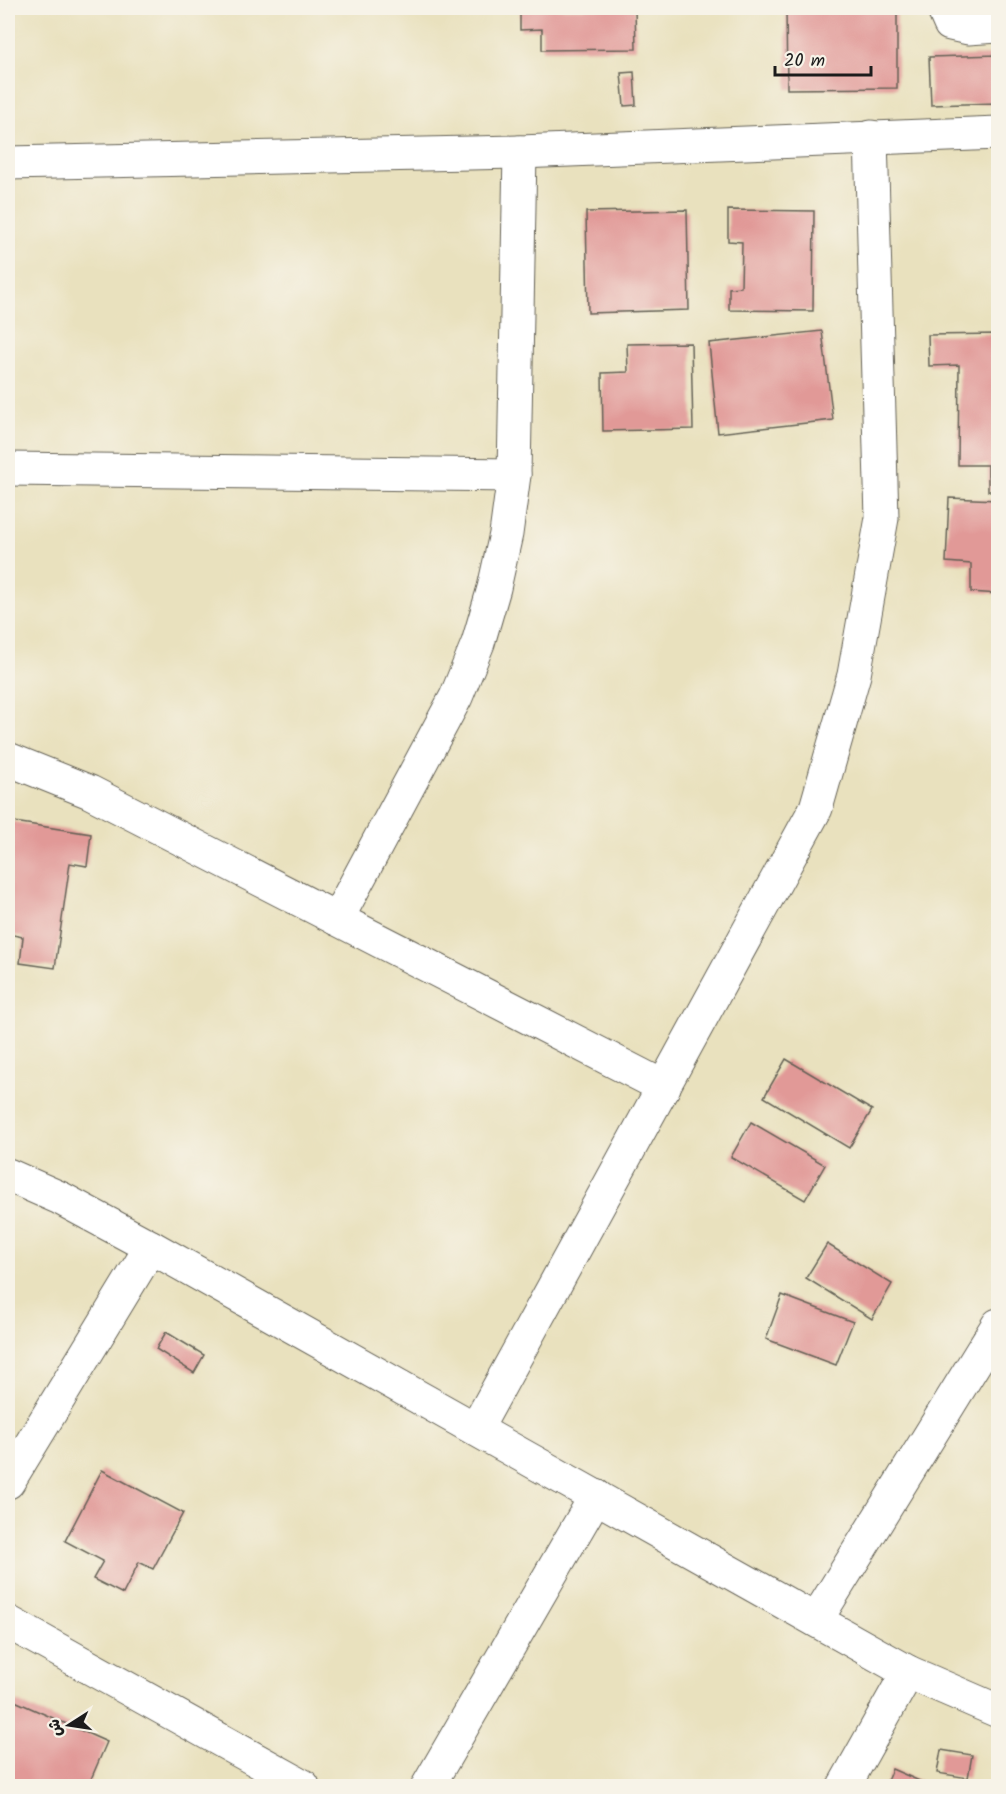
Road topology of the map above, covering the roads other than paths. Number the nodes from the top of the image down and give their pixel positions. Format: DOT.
graph roads {
  1 [pos="943,8"];
  2 [pos="999,26"];
  3 [pos="999,133"];
  4 [pos="871,137"];
  5 [pos="520,152"];
  6 [pos="8,163"];
  7 [pos="8,469"];
  8 [pos="513,475"];
  9 [pos="8,759"];
  10 [pos="337,919"];
  11 [pos="664,1087"];
  12 [pos="8,1176"];
  13 [pos="151,1247"];
  14 [pos="999,1325"];
  15 [pos="476,1428"];
  16 [pos="8,1482"];
  17 [pos="596,1496"];
  18 [pos="816,1620"];
  19 [pos="8,1622"];
  20 [pos="908,1671"];
  21 [pos="999,1711"];
  22 [pos="265,1777"];
  23 [pos="303,1786"];
  24 [pos="428,1786"];
  25 [pos="844,1786"];
  1 -- 2 [label="street"];
  3 -- 4 [label="street"];
  4 -- 5 [label="street"];
  4 -- 11 [label="street"];
  5 -- 6 [label="street"];
  5 -- 8 [label="street"];
  7 -- 8 [label="street"];
  8 -- 10 [label="street"];
  9 -- 10 [label="street"];
  10 -- 11 [label="street"];
  11 -- 15 [label="street"];
  12 -- 13 [label="street"];
  13 -- 15 [label="street"];
  13 -- 16 [label="street"];
  14 -- 18 [label="street"];
  15 -- 17 [label="street"];
  17 -- 18 [label="street"];
  17 -- 24 [label="street"];
  18 -- 20 [label="street"];
  19 -- 22 [label="street"];
  20 -- 21 [label="street"];
  20 -- 25 [label="street"];
  22 -- 23 [label="street"];
}
